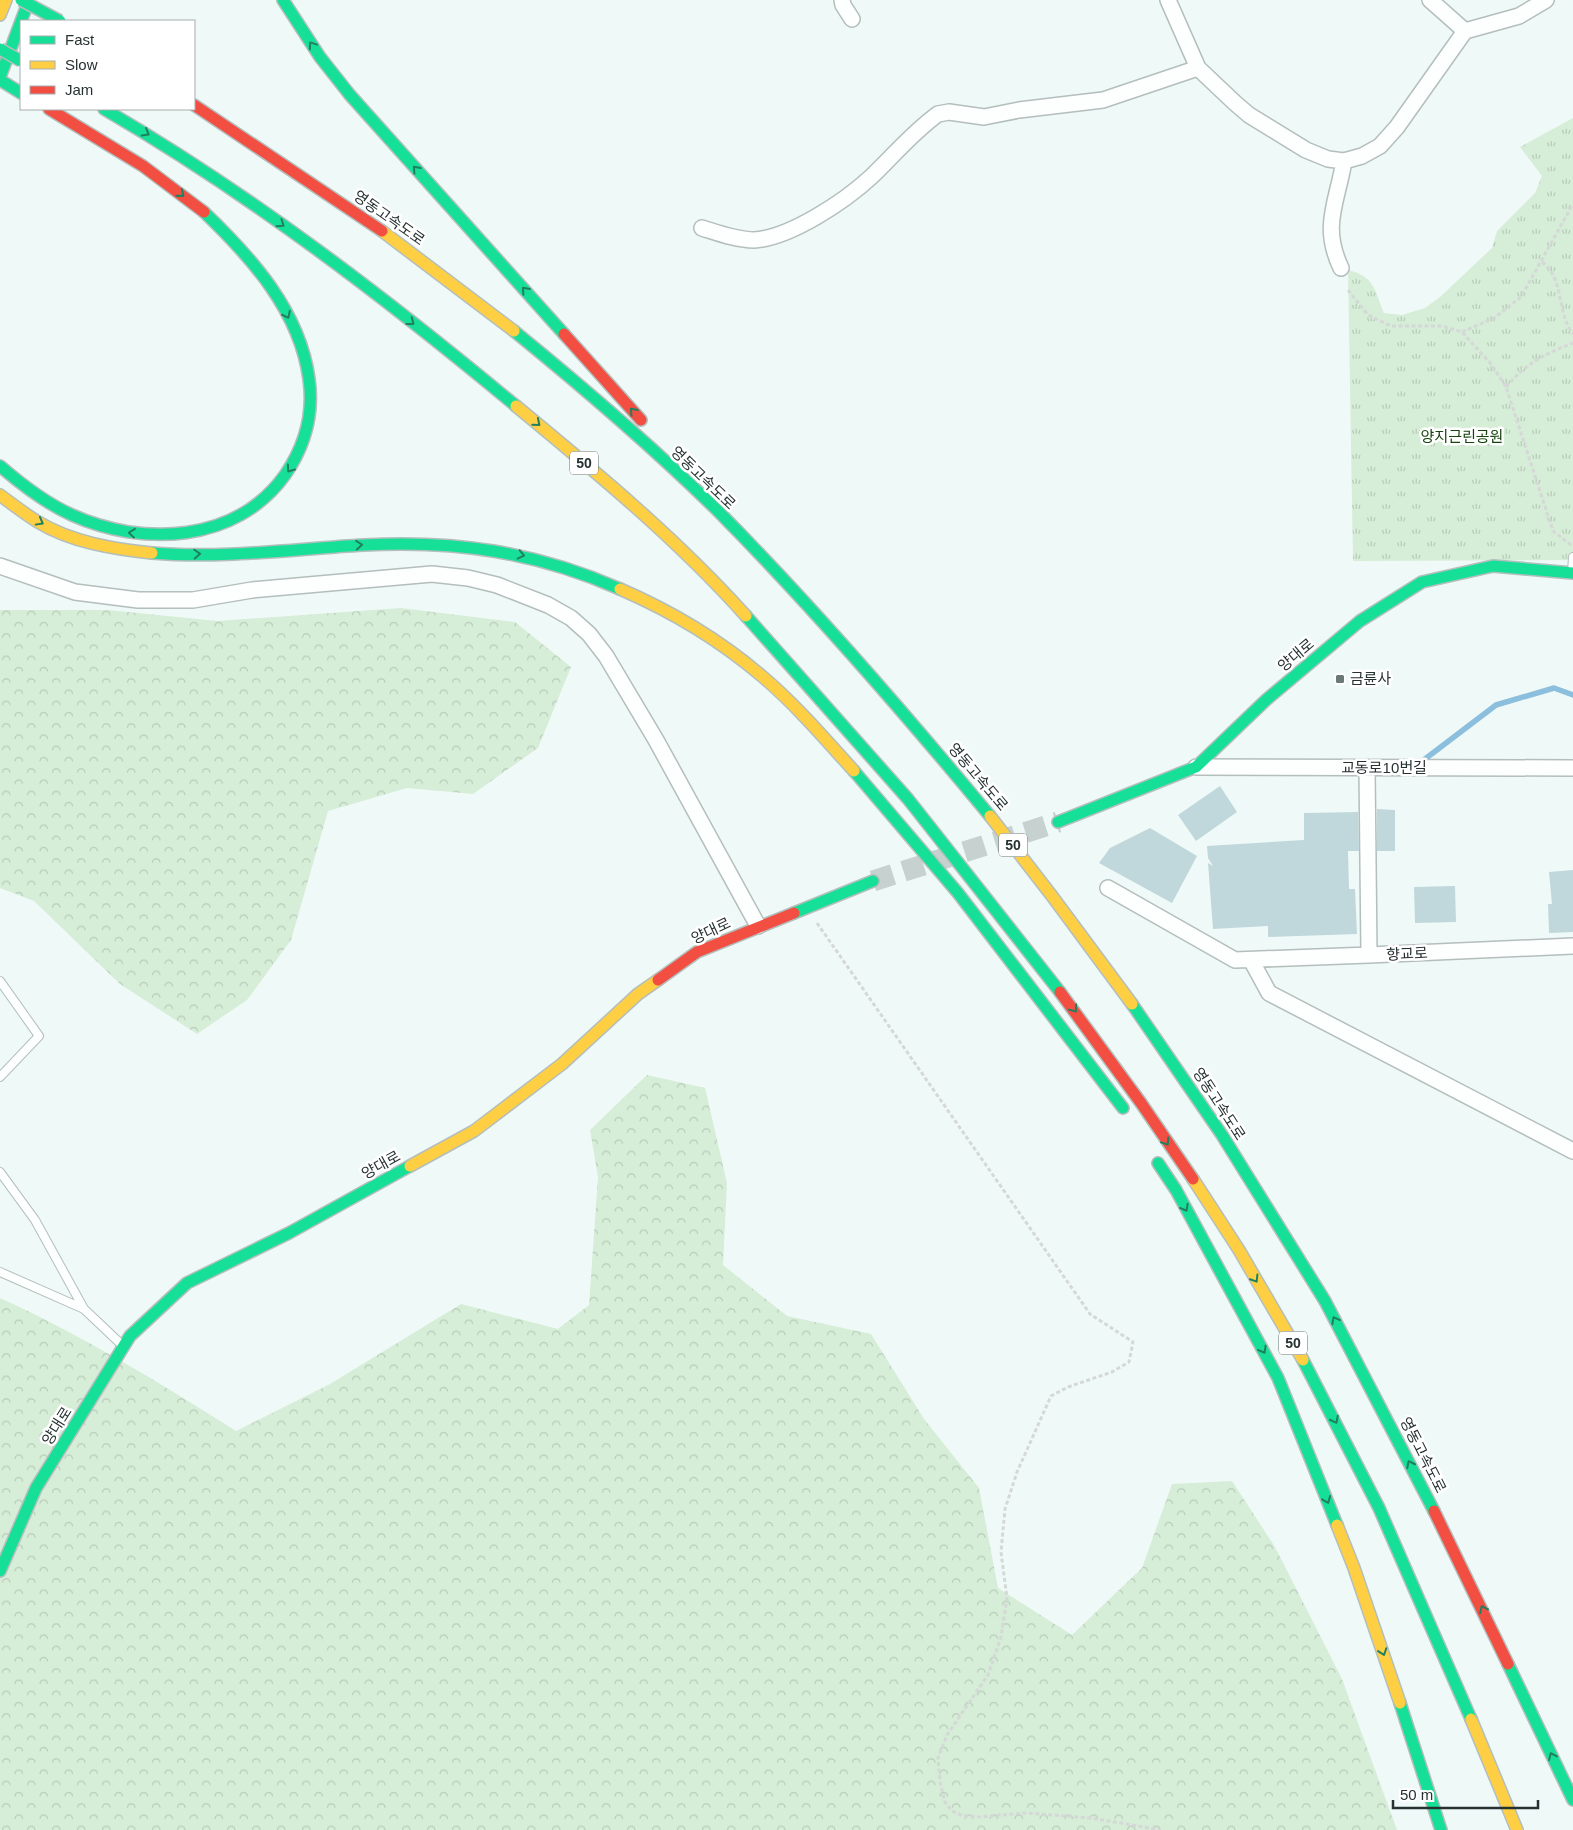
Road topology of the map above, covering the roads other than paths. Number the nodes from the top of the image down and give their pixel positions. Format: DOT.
graph roads {
  1 [pos="6,0"];
  2 [pos="21,0"];
  3 [pos="29,0"];
  4 [pos="283,0"];
  5 [pos="842,0"];
  6 [pos="1168,0"];
  7 [pos="1430,0"];
  8 [pos="1546,0"];
  9 [pos="0,15"];
  10 [pos="852,19"];
  11 [pos="22,20"];
  12 [pos="58,20"];
  13 [pos="20,25"];
  14 [pos="1465,31"];
  15 [pos="0,49"];
  16 [pos="20,61"];
  17 [pos="1198,68"];
  18 [pos="0,79"];
  19 [pos="20,91"];
  20 [pos="195,105"];
  21 [pos="50,110"];
  22 [pos="106,110"];
  23 [pos="1344,161"];
  24 [pos="702,228"];
  25 [pos="1341,268"];
  26 [pos="0,466"];
  27 [pos="0,495"];
  28 [pos="1573,557"];
  29 [pos="0,566"];
  30 [pos="1572,573"];
  31 [pos="818,617"];
  32 [pos="1196,767"];
  33 [pos="1367,768"];
  34 [pos="1573,768"];
  35 [pos="1058,822"];
  36 [pos="873,881"];
  37 [pos="1108,888"];
  38 [pos="992,900"];
  39 [pos="758,926"];
  40 [pos="1573,946"];
  41 [pos="1369,955"];
  42 [pos="1251,960"];
  43 [pos="0,981"];
  44 [pos="0,1076"];
  45 [pos="1150,1149"];
  46 [pos="1573,1151"];
  47 [pos="0,1172"];
  48 [pos="0,1272"];
  49 [pos="84,1309"];
  50 [pos="124,1346"];
  51 [pos="0,1571"];
  52 [pos="1573,1800"];
  53 [pos="1441,1830"];
  54 [pos="1516,1830"];
  1 -- 9 [label="main road"];
  2 -- 12 [label="main road, bridge"];
  3 -- 11 [label="main road"];
  31 -- 4 [label="main road, one-way"];
  5 -- 10 [label="street"];
  6 -- 17 [label="street"];
  7 -- 14 [label="street"];
  8 -- 14 [label="street"];
  13 -- 18 [label="main road"];
  14 -- 23 [label="street"];
  15 -- 16 [label="main road, bridge"];
  17 -- 23 [label="street"];
  17 -- 24 [label="street"];
  18 -- 19 [label="main road"];
  20 -- 31 [label="main road, 영동고속도로 / 50"];
  21 -- 26 [label="main road, one-way"];
  22 -- 38 [label="main road, 50, one-way"];
  23 -- 25 [label="street"];
  27 -- 38 [label="main road, 50, one-way"];
  28 -- 30 [label="lane"];
  29 -- 39 [label="street"];
  30 -- 32 [label="main road, 양대로"];
  52 -- 31 [label="main road, 영동고속도로 / 50, one-way"];
  32 -- 33 [label="street, 교동로10번길"];
  32 -- 35 [label="main road, 양대로"];
  33 -- 34 [label="street, 교동로10번길"];
  33 -- 41 [label="street, 향교로"];
  36 -- 39 [label="main road, 양대로"];
  37 -- 42 [label="street"];
  38 -- 54 [label="main road, 50, one-way"];
  39 -- 50 [label="main road, 양대로"];
  40 -- 41 [label="street, 향교로"];
  41 -- 42 [label="street"];
  42 -- 46 [label="street"];
  43 -- 44 [label="lane"];
  45 -- 53 [label="main road, 50, one-way"];
  47 -- 49 [label="lane"];
  48 -- 49 [label="lane"];
  49 -- 50 [label="lane"];
  50 -- 51 [label="main road, 양대로"];
}
